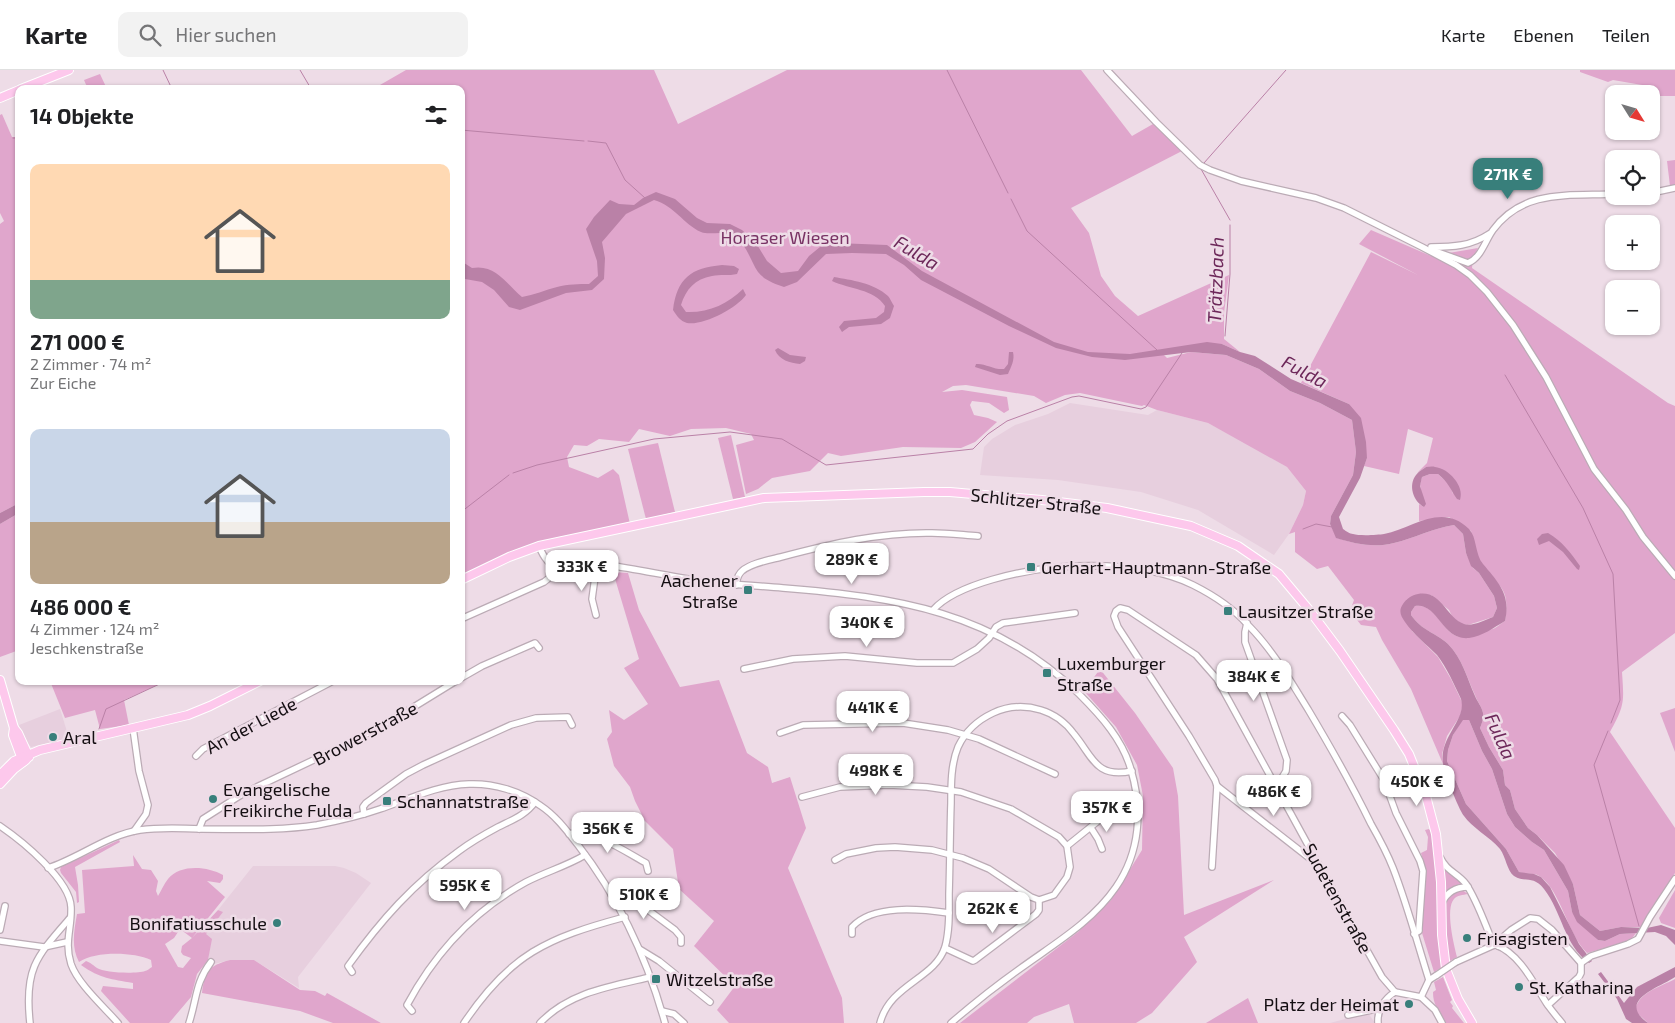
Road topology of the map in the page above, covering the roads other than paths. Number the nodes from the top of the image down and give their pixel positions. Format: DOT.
graph roads {
  1 [pos="69,70"];
  2 [pos="1107,70"];
  3 [pos="30,85"];
  4 [pos="15,91"];
  5 [pos="0,98"];
  6 [pos="1675,188"];
  7 [pos="1660,191"];
  8 [pos="1605,195"];
  9 [pos="1491,233"];
  10 [pos="1424,248"];
  11 [pos="978,536"];
  12 [pos="539,546"];
  13 [pos="594,565"];
  14 [pos="556,567"];
  15 [pos="1675,576"];
  16 [pos="465,578"];
  17 [pos="736,585"];
  18 [pos="933,610"];
  19 [pos="1074,614"];
  20 [pos="596,615"];
  21 [pos="465,617"];
  22 [pos="1247,623"];
  23 [pos="992,632"];
  24 [pos="540,648"];
  25 [pos="744,669"];
  26 [pos="465,676"];
  27 [pos="0,680"];
  28 [pos="252,685"];
  29 [pos="325,685"];
  30 [pos="449,685"];
  31 [pos="1342,716"];
  32 [pos="572,725"];
  33 [pos="133,728"];
  34 [pos="780,733"];
  35 [pos="965,735"];
  36 [pos="196,756"];
  37 [pos="26,758"];
  38 [pos="1132,772"];
  39 [pos="1055,774"];
  40 [pos="0,775"];
  41 [pos="0,784"];
  42 [pos="1217,786"];
  43 [pos="1277,786"];
  44 [pos="951,790"];
  45 [pos="802,797"];
  46 [pos="536,802"];
  47 [pos="1108,813"];
  48 [pos="364,814"];
  49 [pos="0,826"];
  50 [pos="1091,828"];
  51 [pos="199,829"];
  52 [pos="134,831"];
  53 [pos="569,834"];
  54 [pos="1067,846"];
  55 [pos="1102,849"];
  56 [pos="950,854"];
  57 [pos="585,855"];
  58 [pos="1439,856"];
  59 [pos="835,860"];
  60 [pos="1318,865"];
  61 [pos="1212,867"];
  62 [pos="48,868"];
  63 [pos="648,871"];
  64 [pos="1675,880"];
  65 [pos="1468,887"];
  66 [pos="611,894"];
  67 [pos="1039,900"];
  68 [pos="1442,905"];
  69 [pos="5,906"];
  70 [pos="949,913"];
  71 [pos="625,917"];
  72 [pos="70,918"];
  73 [pos="0,930"];
  74 [pos="852,934"];
  75 [pos="1414,934"];
  76 [pos="0,941"];
  77 [pos="68,942"];
  78 [pos="681,943"];
  79 [pos="1496,945"];
  80 [pos="44,948"];
  81 [pos="945,948"];
  82 [pos="641,950"];
  83 [pos="211,962"];
  84 [pos="1583,962"];
  85 [pos="352,972"];
  86 [pos="651,976"];
  87 [pos="1429,980"];
  88 [pos="1395,992"];
  89 [pos="1421,997"];
  90 [pos="710,1002"];
  91 [pos="1548,1005"];
  92 [pos="1381,1008"];
  93 [pos="412,1011"];
  94 [pos="662,1011"];
  95 [pos="1348,1015"];
  96 [pos="30,1023"];
  97 [pos="118,1023"];
  98 [pos="189,1023"];
  99 [pos="464,1023"];
  100 [pos="540,1023"];
  101 [pos="665,1023"];
  102 [pos="684,1023"];
  103 [pos="880,1023"];
  104 [pos="951,1023"];
  105 [pos="1378,1023"];
  106 [pos="1442,1023"];
  107 [pos="1472,1023"];
  108 [pos="1562,1023"];
  1 -- 3 [label="main road"];
  2 -- 10 [label="street"];
  4 -- 5 [label="main road"];
  6 -- 7 [label="street"];
  8 -- 9 [label="street"];
  9 -- 10 [label="street"];
  9 -- 10 [label="street"];
  10 -- 15 [label="street"];
  11 -- 17 [label="street"];
  12 -- 14 [label="street"];
  12 -- 16 [label="main road, Schlitzer Straße"];
  12 -- 58 [label="main road, Schlitzer Straße"];
  13 -- 14 [label="street"];
  13 -- 17 [label="street"];
  13 -- 20 [label="street"];
  14 -- 21 [label="street"];
  17 -- 18 [label="street"];
  18 -- 22 [label="street"];
  18 -- 23 [label="street"];
  19 -- 23 [label="street"];
  22 -- 43 [label="street"];
  22 -- 75 [label="street"];
  23 -- 25 [label="street"];
  23 -- 38 [label="street"];
  24 -- 26 [label="street"];
  27 -- 37 [label="main road"];
  28 -- 33 [label="main road"];
  29 -- 36 [label="street, An der Liede"];
  30 -- 51 [label="street, Browerstraße"];
  31 -- 75 [label="street"];
  32 -- 48 [label="street"];
  33 -- 37 [label="main road"];
  33 -- 52 [label="street"];
  34 -- 35 [label="street"];
  35 -- 38 [label="street"];
  35 -- 39 [label="street"];
  35 -- 44 [label="street"];
  37 -- 40 [label="main road"];
  37 -- 41 [label="main road"];
  38 -- 104 [label="street"];
  42 -- 43 [label="street, Sudetenstraße"];
  42 -- 60 [label="street"];
  42 -- 61 [label="street"];
  43 -- 60 [label="street, Sudetenstraße"];
  44 -- 45 [label="street"];
  44 -- 54 [label="street"];
  44 -- 56 [label="street"];
  46 -- 48 [label="street"];
  46 -- 53 [label="street"];
  46 -- 85 [label="street"];
  47 -- 50 [label="street"];
  48 -- 51 [label="street"];
  49 -- 62 [label="street"];
  50 -- 54 [label="street"];
  50 -- 55 [label="street"];
  51 -- 52 [label="street"];
  52 -- 62 [label="street"];
  53 -- 57 [label="street"];
  53 -- 63 [label="street"];
  54 -- 67 [label="street"];
  56 -- 59 [label="street"];
  56 -- 67 [label="street"];
  56 -- 70 [label="street"];
  57 -- 66 [label="street"];
  57 -- 93 [label="street"];
  58 -- 65 [label="street"];
  58 -- 68 [label="main road, Schlitzer Straße"];
  60 -- 88 [label="street, Sudetenstraße"];
  62 -- 72 [label="street"];
  64 -- 84 [label="street"];
  65 -- 68 [label="street"];
  65 -- 79 [label="street"];
  66 -- 71 [label="street"];
  66 -- 78 [label="street"];
  67 -- 81 [label="street"];
  68 -- 107 [label="main road, Schlitzer Straße"];
  69 -- 73 [label="street"];
  70 -- 74 [label="street"];
  70 -- 81 [label="street"];
  71 -- 82 [label="street"];
  71 -- 99 [label="street"];
  72 -- 77 [label="street"];
  72 -- 80 [label="street"];
  75 -- 87 [label="street"];
  76 -- 80 [label="street"];
  77 -- 80 [label="street"];
  77 -- 97 [label="street"];
  79 -- 84 [label="street"];
  79 -- 87 [label="street, bridge"];
  79 -- 91 [label="street"];
  80 -- 96 [label="street"];
  81 -- 103 [label="street"];
  82 -- 86 [label="street"];
  82 -- 90 [label="street"];
  83 -- 98 [label="street"];
  84 -- 91 [label="street"];
  86 -- 94 [label="street"];
  86 -- 100 [label="street"];
  87 -- 89 [label="street"];
  88 -- 89 [label="street"];
  88 -- 92 [label="street"];
  89 -- 106 [label="street"];
  91 -- 108 [label="street"];
  92 -- 95 [label="street"];
  92 -- 105 [label="street"];
  94 -- 101 [label="street"];
  94 -- 102 [label="street"];
}
